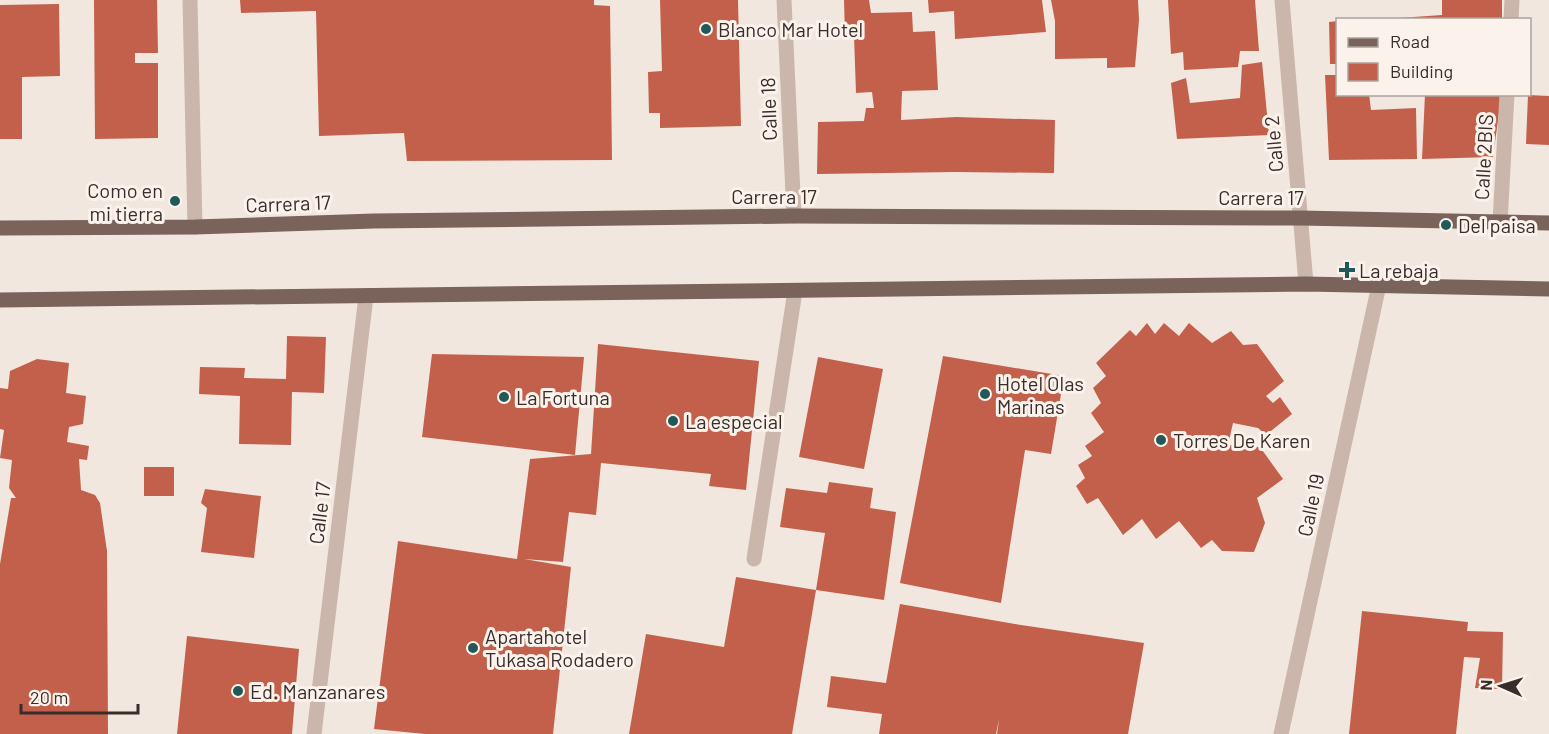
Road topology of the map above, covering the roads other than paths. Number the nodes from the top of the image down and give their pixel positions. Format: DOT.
graph roads {
  1 [pos="190,0"];
  2 [pos="784,0"];
  3 [pos="1282,0"];
  4 [pos="1512,0"];
  5 [pos="1511,18"];
  6 [pos="1507,96"];
  7 [pos="794,216"];
  8 [pos="1300,218"];
  9 [pos="1500,223"];
  10 [pos="1549,223"];
  11 [pos="195,227"];
  12 [pos="0,228"];
  13 [pos="1306,284"];
  14 [pos="1379,285"];
  15 [pos="1549,289"];
  16 [pos="795,291"];
  17 [pos="366,296"];
  18 [pos="0,300"];
  19 [pos="754,560"];
  20 [pos="314,734"];
  21 [pos="1281,734"];
  1 -- 11 [label="street"];
  2 -- 7 [label="street, Calle 18"];
  3 -- 8 [label="street, Calle 2"];
  4 -- 5 [label="street"];
  6 -- 9 [label="street, Calle 2BIS"];
  7 -- 8 [label="main road, Carrera 17"];
  7 -- 11 [label="main road, Carrera 17"];
  8 -- 9 [label="main road, Carrera 17"];
  8 -- 13 [label="street, Calle 2"];
  9 -- 10 [label="main road, Carrera 17"];
  11 -- 12 [label="main road, Carrera 17"];
  13 -- 14 [label="main road"];
  13 -- 16 [label="main road"];
  14 -- 15 [label="main road"];
  14 -- 21 [label="street, Calle 19"];
  16 -- 17 [label="main road"];
  16 -- 19 [label="street"];
  17 -- 18 [label="main road"];
  17 -- 20 [label="street, Calle 17"];
}
